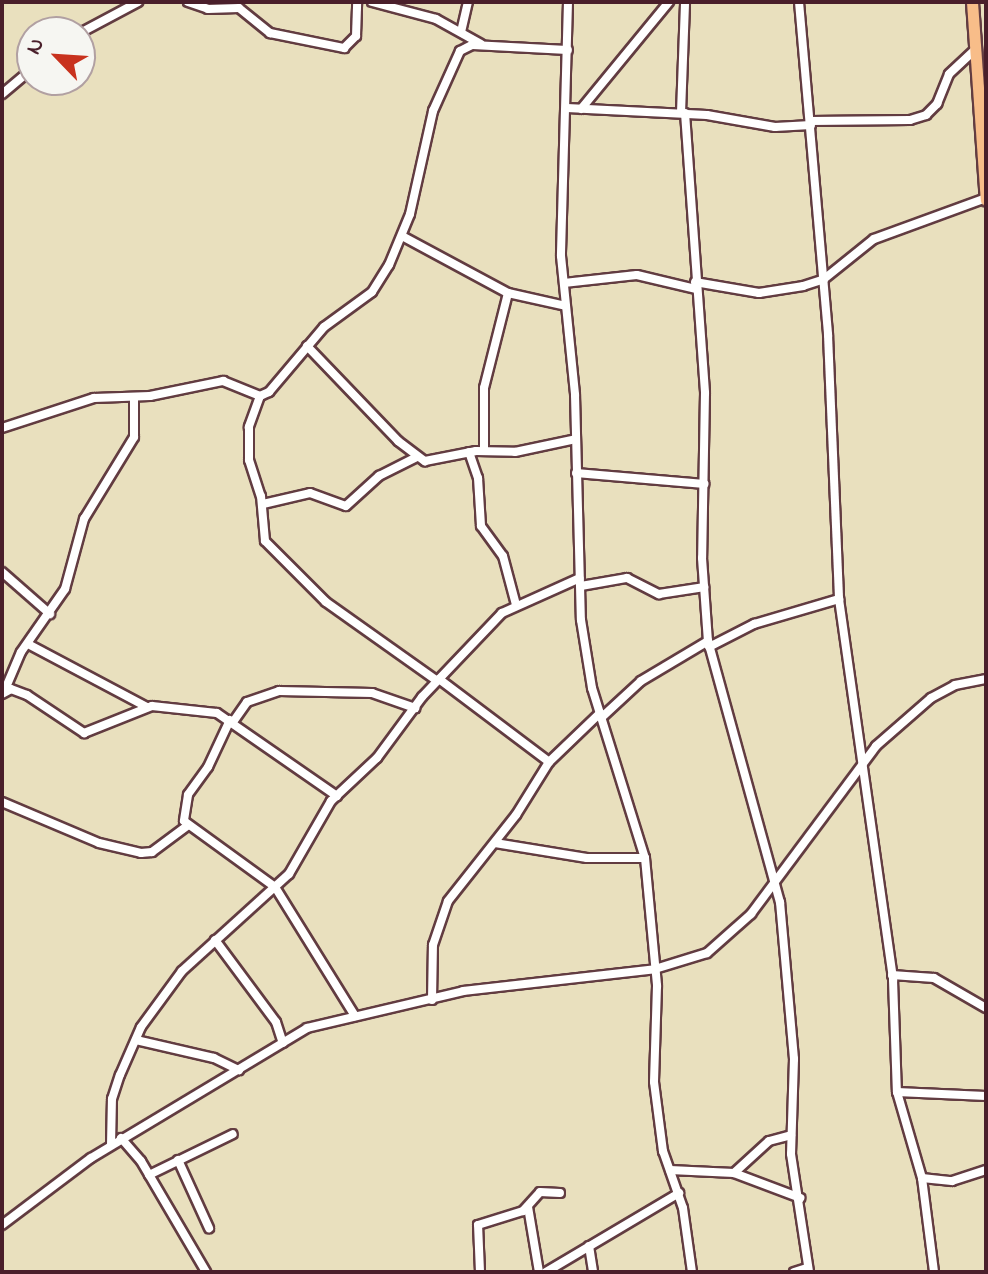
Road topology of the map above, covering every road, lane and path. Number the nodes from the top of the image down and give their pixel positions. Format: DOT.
graph roads {
  1 [pos="138,2"];
  2 [pos="188,2"];
  3 [pos="357,2"];
  4 [pos="372,2"];
  5 [pos="468,2"];
  6 [pos="568,2"];
  7 [pos="669,2"];
  8 [pos="685,2"];
  9 [pos="799,2"];
  10 [pos="972,2"];
  11 [pos="96,24"];
  12 [pos="461,32"];
  13 [pos="485,47"];
  14 [pos="976,49"];
  15 [pos="568,50"];
  16 [pos="567,108"];
  17 [pos="581,109"];
  18 [pos="683,113"];
  19 [pos="811,123"];
  20 [pos="986,199"];
  21 [pos="402,236"];
  22 [pos="824,279"];
  23 [pos="564,283"];
  24 [pos="696,286"];
  25 [pos="508,293"];
  26 [pos="566,306"];
  27 [pos="307,346"];
  28 [pos="260,396"];
  29 [pos="134,398"];
  30 [pos="2,428"];
  31 [pos="576,439"];
  32 [pos="484,451"];
  33 [pos="469,452"];
  34 [pos="417,457"];
  35 [pos="576,473"];
  36 [pos="705,484"];
  37 [pos="263,504"];
  38 [pos="2,572"];
  39 [pos="580,582"];
  40 [pos="704,587"];
  41 [pos="839,599"];
  42 [pos="516,605"];
  43 [pos="50,614"];
  44 [pos="28,644"];
  45 [pos="708,644"];
  46 [pos="986,679"];
  47 [pos="438,680"];
  48 [pos="3,693"];
  49 [pos="147,707"];
  50 [pos="415,708"];
  51 [pos="600,715"];
  52 [pos="231,721"];
  53 [pos="549,762"];
  54 [pos="862,763"];
  55 [pos="337,796"];
  56 [pos="2,802"];
  57 [pos="187,826"];
  58 [pos="495,843"];
  59 [pos="645,858"];
  60 [pos="775,878"];
  61 [pos="275,887"];
  62 [pos="215,940"];
  63 [pos="655,969"];
  64 [pos="892,975"];
  65 [pos="432,1000"];
  66 [pos="986,1008"];
  67 [pos="355,1016"];
  68 [pos="136,1040"];
  69 [pos="283,1043"];
  70 [pos="239,1070"];
  71 [pos="897,1092"];
  72 [pos="986,1096"];
  73 [pos="233,1134"];
  74 [pos="791,1135"];
  75 [pos="121,1138"];
  76 [pos="111,1145"];
  77 [pos="178,1160"];
  78 [pos="670,1170"];
  79 [pos="986,1170"];
  80 [pos="734,1173"];
  81 [pos="149,1175"];
  82 [pos="922,1178"];
  83 [pos="560,1193"];
  84 [pos="679,1193"];
  85 [pos="800,1198"];
  86 [pos="528,1207"];
  87 [pos="2,1225"];
  88 [pos="209,1228"];
  89 [pos="589,1246"];
  90 [pos="808,1270"];
  91 [pos="206,1272"];
  92 [pos="480,1272"];
  93 [pos="539,1272"];
  94 [pos="546,1272"];
  95 [pos="593,1272"];
  96 [pos="692,1272"];
  97 [pos="794,1272"];
  98 [pos="934,1272"];
  1 -- 11 [label="street"];
  2 -- 3 [label="street"];
  4 -- 12 [label="street"];
  5 -- 12 [label="street"];
  6 -- 15 [label="street"];
  7 -- 17 [label="street"];
  8 -- 18 [label="street"];
  9 -- 19 [label="street"];
  10 -- 14 [label="highway"];
  12 -- 13 [label="street"];
  13 -- 15 [label="street"];
  13 -- 21 [label="street"];
  14 -- 19 [label="street"];
  14 -- 20 [label="highway"];
  15 -- 16 [label="street"];
  16 -- 17 [label="street"];
  16 -- 23 [label="street"];
  17 -- 18 [label="street"];
  18 -- 19 [label="street"];
  18 -- 24 [label="street"];
  19 -- 22 [label="street"];
  20 -- 22 [label="street"];
  21 -- 25 [label="street"];
  21 -- 27 [label="street"];
  22 -- 24 [label="street"];
  22 -- 41 [label="street"];
  23 -- 24 [label="street"];
  23 -- 26 [label="street"];
  24 -- 36 [label="street"];
  25 -- 26 [label="street"];
  25 -- 32 [label="street"];
  26 -- 31 [label="street"];
  27 -- 28 [label="street"];
  27 -- 34 [label="street"];
  28 -- 29 [label="street"];
  28 -- 37 [label="street"];
  29 -- 30 [label="street"];
  29 -- 43 [label="street"];
  31 -- 32 [label="street"];
  31 -- 35 [label="street"];
  32 -- 33 [label="street"];
  33 -- 34 [label="street"];
  33 -- 42 [label="street"];
  34 -- 37 [label="street"];
  35 -- 36 [label="street"];
  35 -- 39 [label="street"];
  36 -- 40 [label="street"];
  37 -- 47 [label="street"];
  38 -- 43 [label="street"];
  39 -- 40 [label="street"];
  39 -- 42 [label="street"];
  39 -- 51 [label="street"];
  40 -- 45 [label="street"];
  41 -- 45 [label="street"];
  41 -- 54 [label="street"];
  42 -- 47 [label="street"];
  43 -- 44 [label="street"];
  44 -- 48 [label="street"];
  44 -- 49 [label="street"];
  45 -- 51 [label="street"];
  45 -- 60 [label="street"];
  46 -- 54 [label="street"];
  47 -- 50 [label="street"];
  47 -- 53 [label="street"];
  48 -- 49 [label="street"];
  49 -- 52 [label="street"];
  50 -- 52 [label="street"];
  50 -- 55 [label="street"];
  51 -- 53 [label="street"];
  51 -- 59 [label="street"];
  52 -- 55 [label="street"];
  52 -- 57 [label="street"];
  53 -- 58 [label="street"];
  54 -- 60 [label="street"];
  54 -- 64 [label="street"];
  55 -- 61 [label="street"];
  56 -- 57 [label="street"];
  57 -- 61 [label="street"];
  58 -- 59 [label="street"];
  58 -- 65 [label="street"];
  59 -- 63 [label="street"];
  60 -- 63 [label="street"];
  60 -- 74 [label="street"];
  61 -- 62 [label="street"];
  61 -- 67 [label="street"];
  62 -- 68 [label="street"];
  62 -- 69 [label="street"];
  63 -- 65 [label="street"];
  63 -- 78 [label="street"];
  64 -- 66 [label="street"];
  64 -- 71 [label="street"];
  65 -- 67 [label="street"];
  67 -- 69 [label="street"];
  68 -- 70 [label="street"];
  68 -- 76 [label="street"];
  69 -- 70 [label="street"];
  70 -- 75 [label="street"];
  71 -- 72 [label="street"];
  71 -- 82 [label="street"];
  73 -- 77 [label="street"];
  74 -- 80 [label="street"];
  74 -- 85 [label="street"];
  75 -- 76 [label="street"];
  75 -- 81 [label="street"];
  76 -- 87 [label="street"];
  77 -- 81 [label="street"];
  77 -- 88 [label="street"];
  78 -- 80 [label="street"];
  78 -- 84 [label="street"];
  79 -- 82 [label="street"];
  80 -- 85 [label="street"];
  81 -- 91 [label="street"];
  82 -- 98 [label="street"];
  83 -- 86 [label="street"];
  84 -- 89 [label="street"];
  84 -- 96 [label="street"];
  85 -- 90 [label="street"];
  86 -- 92 [label="street"];
  86 -- 93 [label="street"];
  89 -- 94 [label="street"];
  89 -- 95 [label="street"];
  90 -- 97 [label="street"];
}
